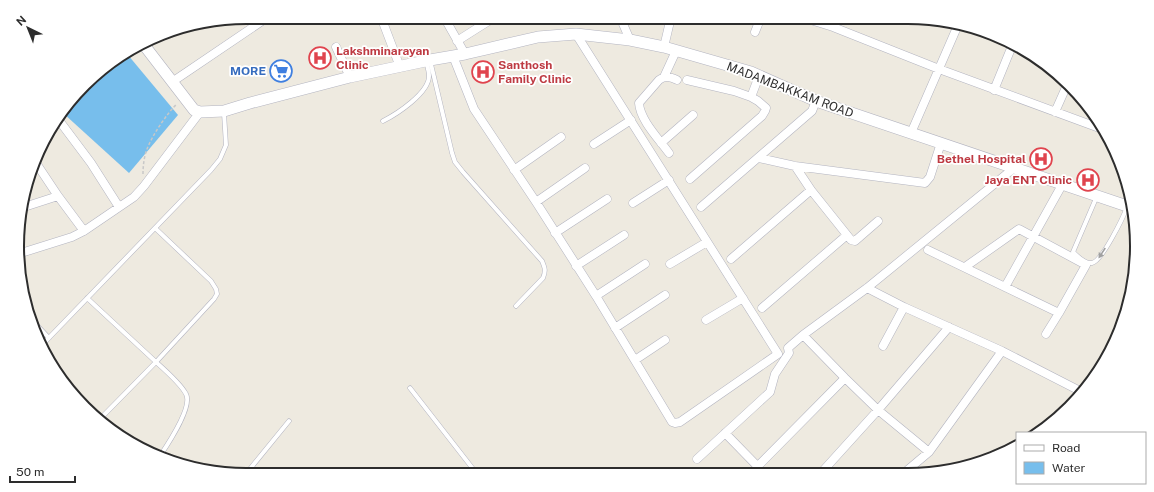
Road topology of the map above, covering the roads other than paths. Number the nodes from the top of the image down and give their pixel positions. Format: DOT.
graph roads {
  1 [pos="258,24"];
  2 [pos="384,24"];
  3 [pos="448,24"];
  4 [pos="484,24"];
  5 [pos="623,24"];
  6 [pos="669,24"];
  7 [pos="758,24"];
  8 [pos="824,24"];
  9 [pos="956,29"];
  10 [pos="755,32"];
  11 [pos="576,34"];
  12 [pos="630,40"];
  13 [pos="457,41"];
  14 [pos="336,47"];
  15 [pos="664,47"];
  16 [pos="146,48"];
  17 [pos="1011,49"];
  18 [pos="676,50"];
  19 [pos="465,54"];
  20 [pos="453,56"];
  21 [pos="428,60"];
  22 [pos="400,67"];
  23 [pos="939,69"];
  24 [pos="759,76"];
  25 [pos="350,77"];
  26 [pos="664,77"];
  27 [pos="677,80"];
  28 [pos="687,80"];
  29 [pos="172,82"];
  30 [pos="1065,89"];
  31 [pos="994,90"];
  32 [pos="751,97"];
  33 [pos="816,101"];
  34 [pos="224,111"];
  35 [pos="200,112"];
  36 [pos="1055,112"];
  37 [pos="693,115"];
  38 [pos="631,120"];
  39 [pos="383,121"];
  40 [pos="61,123"];
  41 [pos="1096,128"];
  42 [pos="911,133"];
  43 [pos="561,137"];
  44 [pos="661,143"];
  45 [pos="941,143"];
  46 [pos="594,144"];
  47 [pos="669,153"];
  48 [pos="759,158"];
  49 [pos="795,166"];
  50 [pos="39,167"];
  51 [pos="585,168"];
  52 [pos="1014,168"];
  53 [pos="514,170"];
  54 [pos="690,179"];
  55 [pos="668,180"];
  56 [pos="1062,185"];
  57 [pos="811,190"];
  58 [pos="58,196"];
  59 [pos="1097,196"];
  60 [pos="607,199"];
  61 [pos="536,202"];
  62 [pos="633,203"];
  63 [pos="28,206"];
  64 [pos="1126,206"];
  65 [pos="120,207"];
  66 [pos="701,207"];
  67 [pos="1127,211"];
  68 [pos="878,221"];
  69 [pos="155,228"];
  70 [pos="84,231"];
  71 [pos="555,233"];
  72 [pos="624,235"];
  73 [pos="847,235"];
  74 [pos="1033,237"];
  75 [pos="707,242"];
  76 [pos="928,250"];
  77 [pos="24,252"];
  78 [pos="731,259"];
  79 [pos="645,264"];
  80 [pos="670,264"];
  81 [pos="576,266"];
  82 [pos="965,267"];
  83 [pos="1005,287"];
  84 [pos="867,288"];
  85 [pos="665,295"];
  86 [pos="596,296"];
  87 [pos="87,298"];
  88 [pos="743,298"];
  89 [pos="516,306"];
  90 [pos="904,307"];
  91 [pos="762,308"];
  92 [pos="1059,313"];
  93 [pos="706,320"];
  94 [pos="949,327"];
  95 [pos="615,328"];
  96 [pos="40,329"];
  97 [pos="1046,334"];
  98 [pos="803,335"];
  99 [pos="49,338"];
  100 [pos="665,340"];
  101 [pos="46,341"];
  102 [pos="883,346"];
  103 [pos="1002,351"];
  104 [pos="635,360"];
  105 [pos="156,362"];
  106 [pos="845,378"];
  107 [pos="410,388"];
  108 [pos="1077,389"];
  109 [pos="878,410"];
  110 [pos="103,416"];
  111 [pos="289,422"];
  112 [pos="725,433"];
  113 [pos="163,452"];
  114 [pos="929,452"];
  115 [pos="697,459"];
  116 [pos="758,466"];
  117 [pos="251,468"];
  118 [pos="472,468"];
  119 [pos="826,468"];
  120 [pos="910,468"];
  1 -- 29 [label="street"];
  2 -- 22 [label="street"];
  3 -- 13 [label="street"];
  4 -- 13 [label="street"];
  5 -- 12 [label="street"];
  6 -- 15 [label="street"];
  7 -- 10 [label="street"];
  8 -- 23 [label="street"];
  9 -- 23 [label="street"];
  11 -- 12 [label="street, MADAMBAKKAM ROAD"];
  11 -- 19 [label="street, MADAMBAKKAM ROAD"];
  11 -- 38 [label="street"];
  12 -- 15 [label="street, MADAMBAKKAM ROAD"];
  13 -- 19 [label="street"];
  14 -- 25 [label="street"];
  15 -- 18 [label="street, MADAMBAKKAM ROAD"];
  16 -- 29 [label="street"];
  17 -- 31 [label="street"];
  18 -- 24 [label="street, MADAMBAKKAM ROAD"];
  18 -- 26 [label="street"];
  19 -- 20 [label="street, MADAMBAKKAM ROAD"];
  20 -- 21 [label="street, MADAMBAKKAM ROAD"];
  20 -- 53 [label="street"];
  21 -- 22 [label="street, MADAMBAKKAM ROAD"];
  21 -- 39 [label="lane"];
  21 -- 89 [label="lane"];
  22 -- 25 [label="street, MADAMBAKKAM ROAD"];
  23 -- 31 [label="street"];
  23 -- 42 [label="street"];
  24 -- 32 [label="street"];
  24 -- 33 [label="street, MADAMBAKKAM ROAD"];
  25 -- 34 [label="street, MADAMBAKKAM ROAD"];
  26 -- 27 [label="street"];
  26 -- 44 [label="street"];
  28 -- 32 [label="street"];
  29 -- 35 [label="street"];
  30 -- 36 [label="street"];
  31 -- 36 [label="street"];
  32 -- 54 [label="street"];
  33 -- 42 [label="street, MADAMBAKKAM ROAD"];
  33 -- 48 [label="street"];
  34 -- 35 [label="street, MADAMBAKKAM ROAD"];
  34 -- 69 [label="lane"];
  35 -- 65 [label="street"];
  36 -- 41 [label="street"];
  37 -- 44 [label="street"];
  38 -- 46 [label="street"];
  38 -- 55 [label="street"];
  40 -- 65 [label="street"];
  42 -- 45 [label="street, MADAMBAKKAM ROAD"];
  43 -- 53 [label="street"];
  44 -- 47 [label="street"];
  45 -- 49 [label="street"];
  45 -- 52 [label="street, MADAMBAKKAM ROAD"];
  48 -- 49 [label="street"];
  48 -- 66 [label="street"];
  49 -- 57 [label="street"];
  50 -- 58 [label="street"];
  51 -- 61 [label="street"];
  52 -- 56 [label="street, MADAMBAKKAM ROAD"];
  52 -- 84 [label="street"];
  53 -- 61 [label="street"];
  55 -- 62 [label="street"];
  55 -- 75 [label="street"];
  56 -- 59 [label="street, MADAMBAKKAM ROAD"];
  56 -- 74 [label="street"];
  57 -- 73 [label="street"];
  57 -- 78 [label="street"];
  58 -- 63 [label="street"];
  58 -- 70 [label="street"];
  59 -- 64 [label="street, MADAMBAKKAM ROAD"];
  67 -- 59 [label="lane, one-way"];
  60 -- 71 [label="street"];
  61 -- 71 [label="street"];
  65 -- 70 [label="street"];
  68 -- 73 [label="street"];
  69 -- 87 [label="lane"];
  69 -- 105 [label="lane"];
  70 -- 77 [label="street"];
  71 -- 81 [label="street"];
  72 -- 81 [label="street"];
  73 -- 91 [label="street"];
  74 -- 82 [label="street"];
  74 -- 83 [label="street"];
  74 -- 92 [label="street"];
  75 -- 80 [label="street"];
  75 -- 88 [label="street"];
  76 -- 82 [label="street"];
  79 -- 86 [label="street"];
  81 -- 86 [label="street"];
  82 -- 83 [label="street"];
  83 -- 92 [label="street"];
  84 -- 90 [label="street"];
  84 -- 98 [label="street"];
  85 -- 95 [label="street"];
  86 -- 95 [label="street"];
  87 -- 99 [label="lane"];
  87 -- 105 [label="lane"];
  88 -- 93 [label="street"];
  88 -- 104 [label="street"];
  90 -- 94 [label="street"];
  90 -- 102 [label="street"];
  92 -- 97 [label="street"];
  94 -- 103 [label="street"];
  94 -- 109 [label="street"];
  95 -- 104 [label="street"];
  96 -- 99 [label="lane"];
  98 -- 106 [label="street"];
  98 -- 112 [label="street"];
  99 -- 101 [label="lane"];
  100 -- 104 [label="street"];
  103 -- 108 [label="street"];
  103 -- 114 [label="street"];
  105 -- 110 [label="lane"];
  105 -- 113 [label="lane"];
  106 -- 109 [label="street"];
  106 -- 116 [label="street"];
  107 -- 118 [label="lane"];
  109 -- 114 [label="street"];
  109 -- 119 [label="street"];
  111 -- 117 [label="lane"];
  112 -- 115 [label="street"];
  112 -- 116 [label="street"];
  114 -- 120 [label="street"];
}
